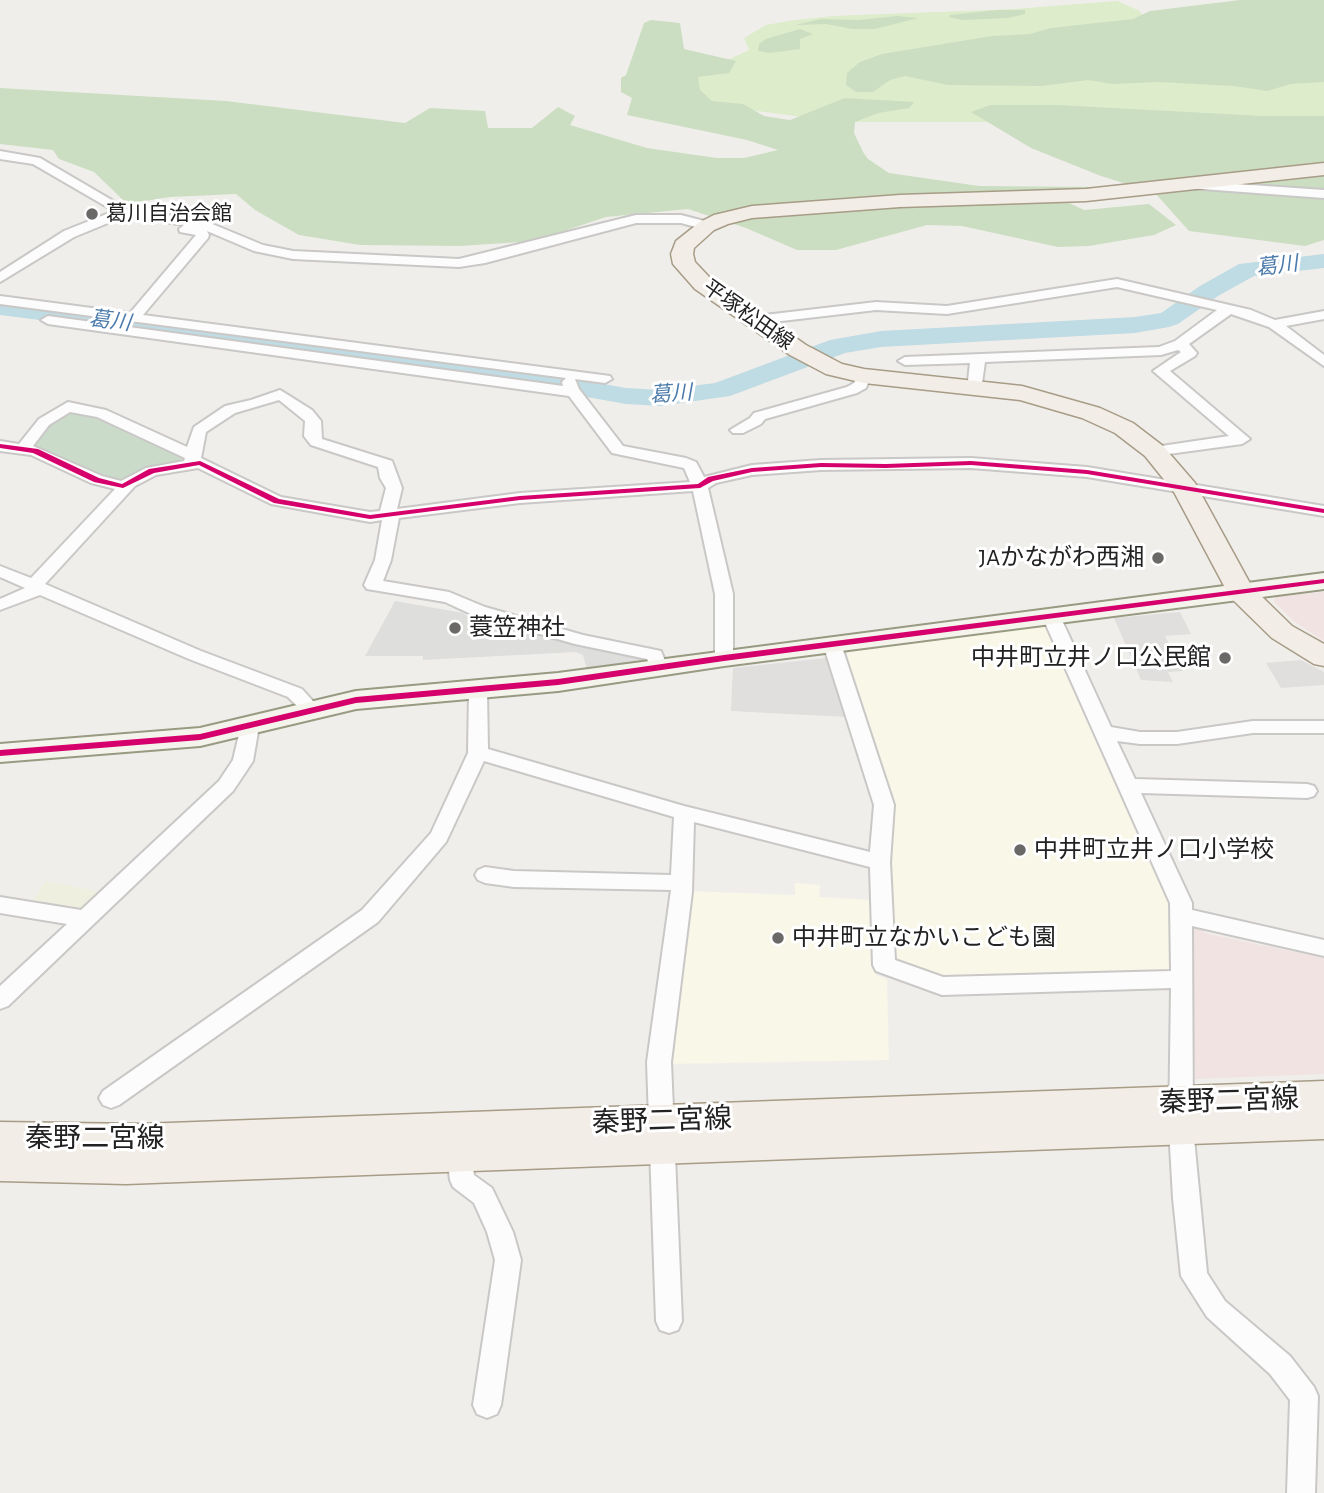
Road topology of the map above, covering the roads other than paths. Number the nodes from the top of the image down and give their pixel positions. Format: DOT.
graph roads {
  1 [pos="0,155"];
  2 [pos="1324,169"];
  3 [pos="1192,185"];
  4 [pos="1324,194"];
  5 [pos="120,213"];
  6 [pos="707,226"];
  7 [pos="0,278"];
  8 [pos="0,300"];
  9 [pos="1228,309"];
  10 [pos="0,314"];
  11 [pos="1324,315"];
  12 [pos="21,316"];
  13 [pos="133,318"];
  14 [pos="48,320"];
  15 [pos="755,320"];
  16 [pos="1274,324"];
  17 [pos="237,332"];
  18 [pos="225,345"];
  19 [pos="1191,352"];
  20 [pos="978,359"];
  21 [pos="905,361"];
  22 [pos="1324,362"];
  23 [pos="864,376"];
  24 [pos="605,379"];
  25 [pos="570,383"];
  26 [pos="974,390"];
  27 [pos="738,430"];
  28 [pos="0,446"];
  29 [pos="24,447"];
  30 [pos="1154,451"];
  31 [pos="192,459"];
  32 [pos="127,486"];
  33 [pos="700,486"];
  34 [pos="1186,489"];
  35 [pos="1324,511"];
  36 [pos="389,516"];
  37 [pos="0,570"];
  38 [pos="1324,581"];
  39 [pos="35,587"];
  40 [pos="1240,591"];
  41 [pos="0,605"];
  42 [pos="1051,616"];
  43 [pos="832,644"];
  44 [pos="1324,657"];
  45 [pos="724,658"];
  46 [pos="659,667"];
  47 [pos="478,691"];
  48 [pos="312,710"];
  49 [pos="250,726"];
  50 [pos="1324,727"];
  51 [pos="1103,732"];
  52 [pos="0,753"];
  53 [pos="478,753"];
  54 [pos="1127,786"];
  55 [pos="1307,792"];
  56 [pos="684,813"];
  57 [pos="880,862"];
  58 [pos="485,875"];
  59 [pos="681,883"];
  60 [pos="0,905"];
  61 [pos="1181,916"];
  62 [pos="86,919"];
  63 [pos="1324,948"];
  64 [pos="1182,979"];
  65 [pos="0,1000"];
  66 [pos="1324,1097"];
  67 [pos="111,1098"];
  68 [pos="1182,1116"];
  69 [pos="1324,1123"];
  70 [pos="664,1134"];
  71 [pos="0,1139"];
  72 [pos="459,1154"];
  73 [pos="0,1164"];
  74 [pos="669,1321"];
  75 [pos="486,1405"];
  76 [pos="1301,1493"];
  1 -- 5 [label="street"];
  2 -- 3 [label="main road, 平塚松田線"];
  3 -- 4 [label="street"];
  3 -- 6 [label="main road, 平塚松田線"];
  5 -- 6 [label="street"];
  5 -- 7 [label="street"];
  5 -- 13 [label="street"];
  6 -- 15 [label="main road, 平塚松田線"];
  8 -- 13 [label="street"];
  9 -- 15 [label="street"];
  9 -- 16 [label="street"];
  9 -- 19 [label="street"];
  10 -- 12 [label="street"];
  11 -- 16 [label="street"];
  13 -- 17 [label="street"];
  14 -- 18 [label="street"];
  15 -- 23 [label="main road, 平塚松田線"];
  16 -- 22 [label="street"];
  17 -- 18 [label="street"];
  17 -- 25 [label="street"];
  18 -- 25 [label="street"];
  19 -- 20 [label="street"];
  19 -- 30 [label="street"];
  20 -- 21 [label="street"];
  20 -- 26 [label="street"];
  23 -- 26 [label="main road, 平塚松田線"];
  23 -- 27 [label="street"];
  24 -- 25 [label="street"];
  25 -- 33 [label="street"];
  26 -- 30 [label="main road, 平塚松田線"];
  28 -- 29 [label="street"];
  29 -- 31 [label="street"];
  29 -- 32 [label="street"];
  30 -- 34 [label="main road, 平塚松田線"];
  31 -- 32 [label="street"];
  31 -- 36 [label="street"];
  31 -- 36 [label="street"];
  32 -- 39 [label="street"];
  33 -- 34 [label="street"];
  33 -- 36 [label="street"];
  33 -- 45 [label="street"];
  34 -- 35 [label="street"];
  34 -- 40 [label="main road, 平塚松田線"];
  36 -- 46 [label="street"];
  37 -- 39 [label="street"];
  38 -- 40 [label="street"];
  39 -- 41 [label="street"];
  39 -- 48 [label="street"];
  40 -- 42 [label="street"];
  40 -- 44 [label="main road, 平塚松田線"];
  42 -- 43 [label="street"];
  42 -- 51 [label="street"];
  43 -- 45 [label="street"];
  43 -- 57 [label="street"];
  45 -- 46 [label="street"];
  46 -- 47 [label="street"];
  47 -- 48 [label="street"];
  47 -- 53 [label="street"];
  48 -- 49 [label="street"];
  49 -- 52 [label="street"];
  49 -- 62 [label="street"];
  50 -- 51 [label="street"];
  51 -- 54 [label="street"];
  53 -- 56 [label="street"];
  53 -- 67 [label="street"];
  54 -- 55 [label="street"];
  54 -- 61 [label="street"];
  56 -- 57 [label="street"];
  56 -- 59 [label="street"];
  57 -- 64 [label="street"];
  58 -- 59 [label="street"];
  59 -- 70 [label="street"];
  60 -- 62 [label="street"];
  61 -- 63 [label="street"];
  61 -- 64 [label="street"];
  62 -- 65 [label="street"];
  64 -- 68 [label="street"];
  66 -- 68 [label="main road, 秦野二宮線"];
  68 -- 69 [label="main road, 秦野二宮線"];
  68 -- 70 [label="main road, 秦野二宮線"];
  68 -- 76 [label="street"];
  70 -- 71 [label="main road, 秦野二宮線"];
  70 -- 72 [label="main road, 秦野二宮線"];
  70 -- 74 [label="street"];
  72 -- 73 [label="main road, 秦野二宮線"];
  72 -- 75 [label="street"];
}
